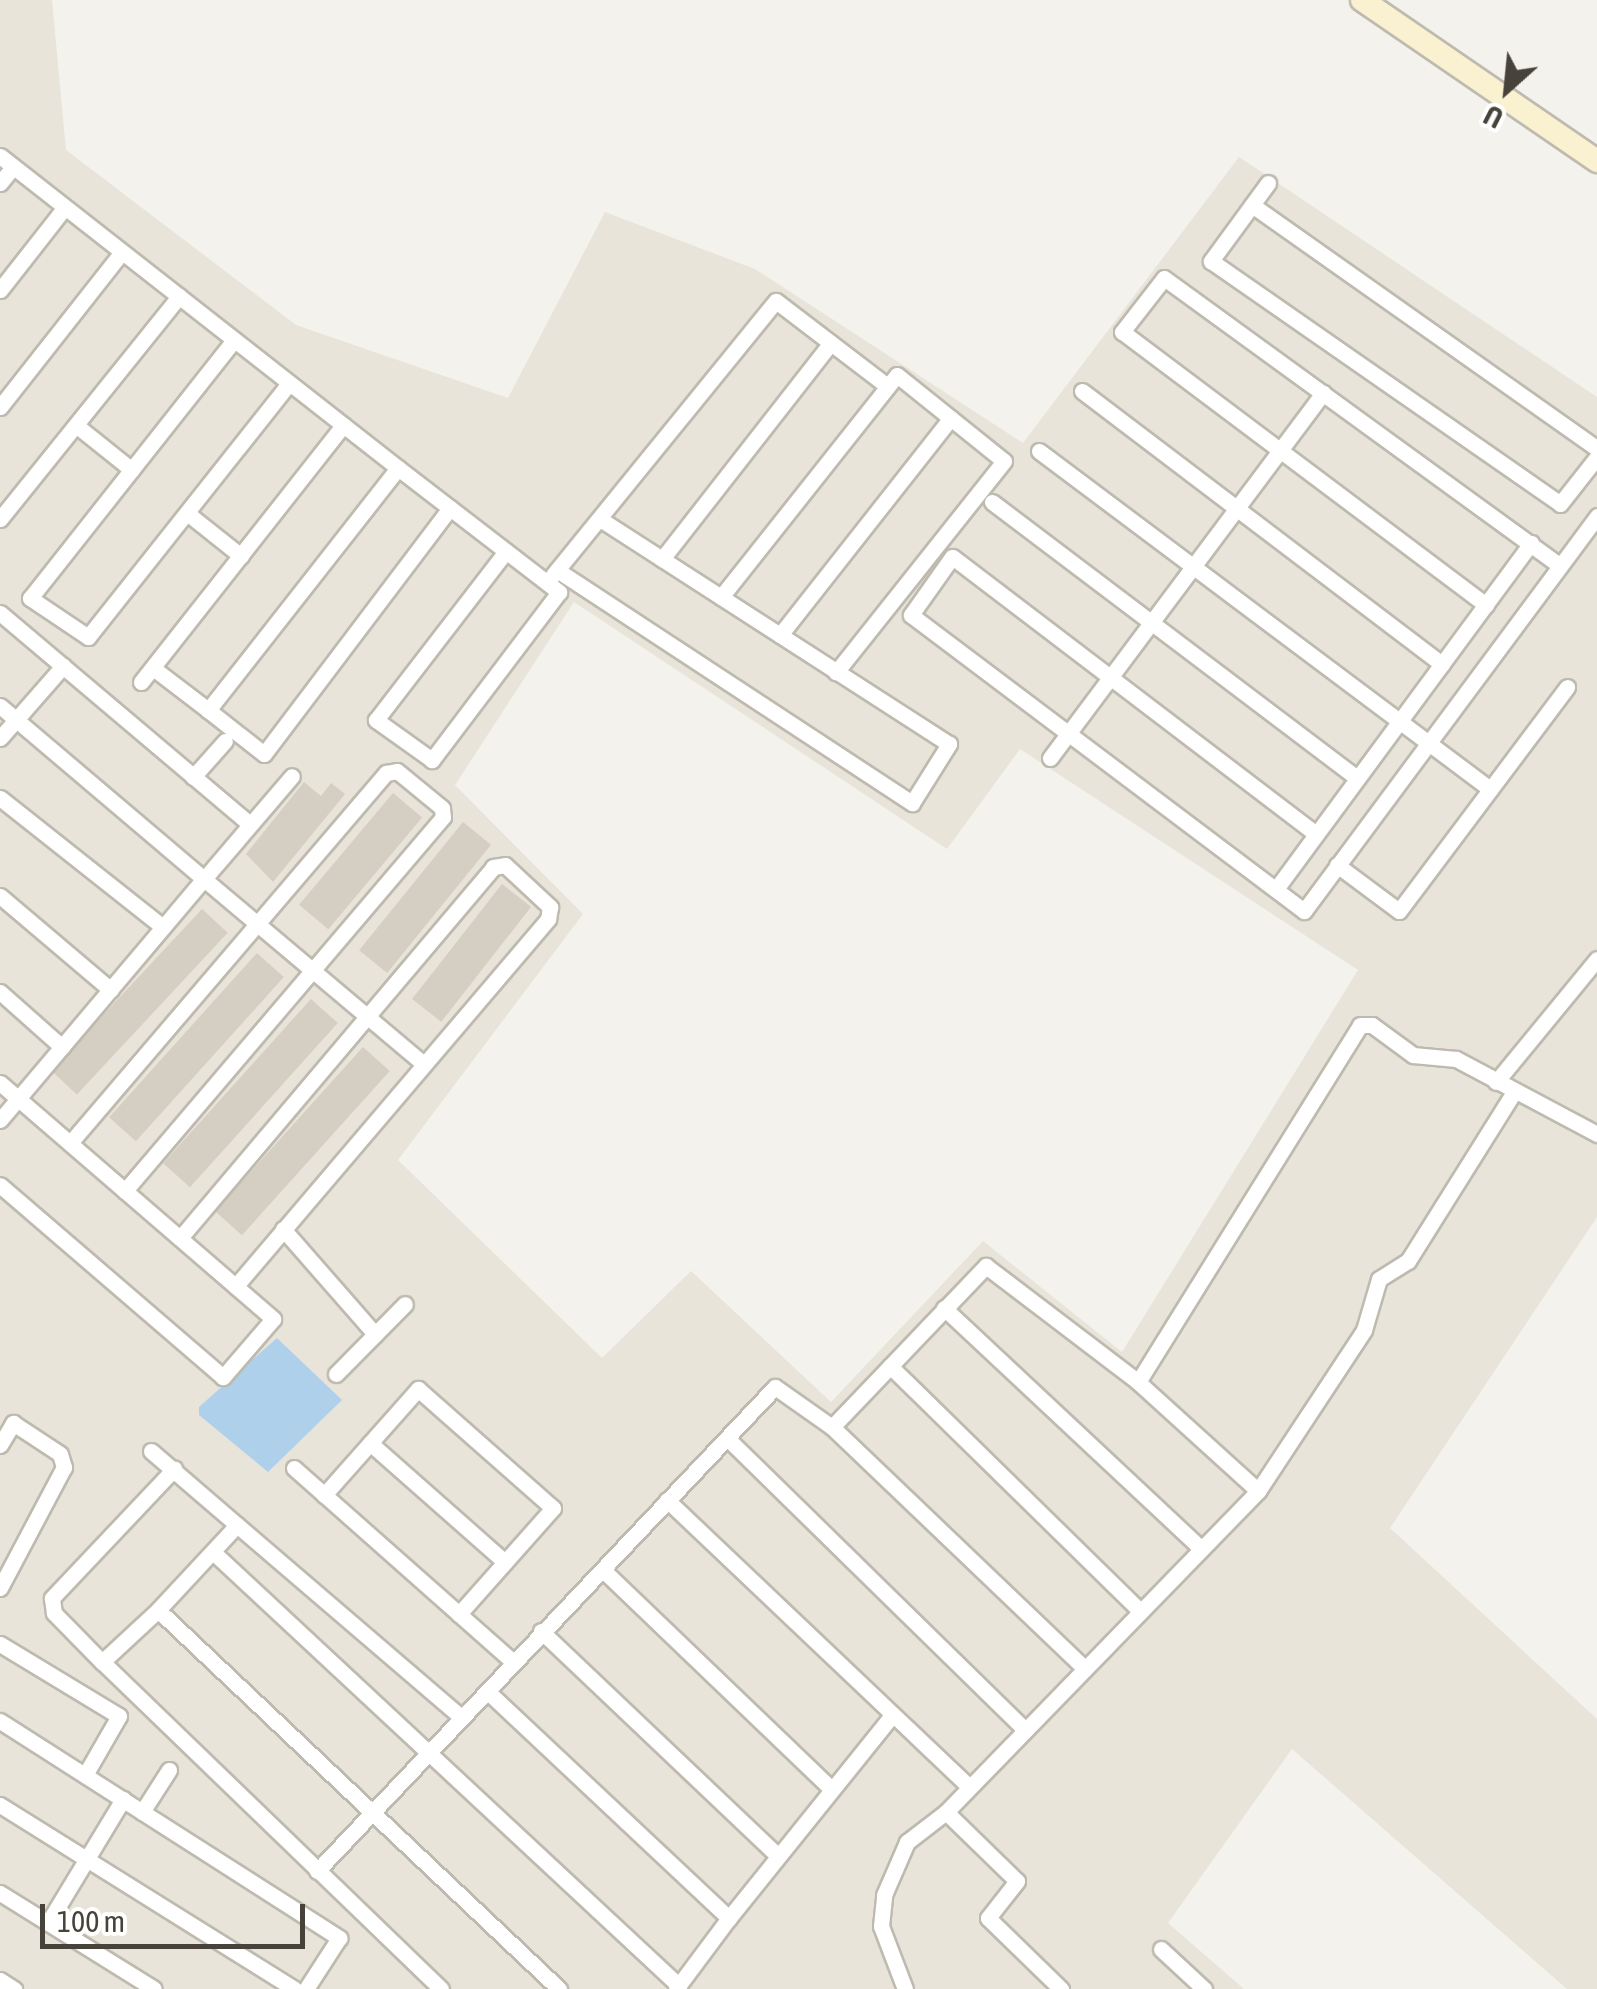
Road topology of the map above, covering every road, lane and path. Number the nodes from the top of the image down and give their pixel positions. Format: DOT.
graph roads {
  1 [pos="1362,0"];
  2 [pos="7,161"];
  3 [pos="1597,161"];
  4 [pos="1268,182"];
  5 [pos="0,184"];
  6 [pos="1252,205"];
  7 [pos="65,207"];
  8 [pos="122,252"];
  9 [pos="0,290"];
  10 [pos="179,296"];
  11 [pos="234,340"];
  12 [pos="831,344"];
  13 [pos="289,383"];
  14 [pos="887,386"];
  15 [pos="1082,391"];
  16 [pos="1324,394"];
  17 [pos="0,407"];
  18 [pos="951,418"];
  19 [pos="343,425"];
  20 [pos="77,426"];
  21 [pos="1597,448"];
  22 [pos="1039,451"];
  23 [pos="1281,451"];
  24 [pos="1597,458"];
  25 [pos="398,468"];
  26 [pos="132,470"];
  27 [pos="992,502"];
  28 [pos="450,508"];
  29 [pos="1237,509"];
  30 [pos="187,513"];
  31 [pos="1597,516"];
  32 [pos="0,520"];
  33 [pos="603,520"];
  34 [pos="1531,544"];
  35 [pos="506,551"];
  36 [pos="241,556"];
  37 [pos="662,558"];
  38 [pos="1556,563"];
  39 [pos="1194,567"];
  40 [pos="552,576"];
  41 [pos="721,597"];
  42 [pos="1486,605"];
  43 [pos="0,612"];
  44 [pos="1152,623"];
  45 [pos="780,635"];
  46 [pos="1442,664"];
  47 [pos="63,666"];
  48 [pos="152,668"];
  49 [pos="836,672"];
  50 [pos="1110,678"];
  51 [pos="141,682"];
  52 [pos="1566,687"];
  53 [pos="0,706"];
  54 [pos="208,710"];
  55 [pos="16,720"];
  56 [pos="1400,721"];
  57 [pos="1068,734"];
  58 [pos="0,738"];
  59 [pos="225,741"];
  60 [pos="1427,741"];
  61 [pos="1050,758"];
  62 [pos="292,776"];
  63 [pos="193,777"];
  64 [pos="1358,778"];
  65 [pos="1490,789"];
  66 [pos="0,798"];
  67 [pos="250,824"];
  68 [pos="1316,834"];
  69 [pos="1337,866"];
  70 [pos="204,878"];
  71 [pos="1276,889"];
  72 [pos="0,896"];
  73 [pos="256,923"];
  74 [pos="163,927"];
  75 [pos="1597,959"];
  76 [pos="312,970"];
  77 [pos="110,990"];
  78 [pos="0,992"];
  79 [pos="368,1016"];
  80 [pos="62,1046"];
  81 [pos="424,1064"];
  82 [pos="1496,1082"];
  83 [pos="0,1083"];
  84 [pos="1514,1092"];
  85 [pos="18,1098"];
  86 [pos="0,1120"];
  87 [pos="1597,1134"];
  88 [pos="70,1143"];
  89 [pos="0,1185"];
  90 [pos="125,1191"];
  91 [pos="283,1229"];
  92 [pos="180,1238"];
  93 [pos="236,1286"];
  94 [pos="405,1304"];
  95 [pos="944,1308"];
  96 [pos="376,1334"];
  97 [pos="890,1366"];
  98 [pos="336,1374"];
  99 [pos="1138,1382"];
  100 [pos="832,1427"];
  101 [pos="727,1438"];
  102 [pos="370,1443"];
  103 [pos="0,1446"];
  104 [pos="151,1450"];
  105 [pos="294,1468"];
  106 [pos="174,1469"];
  107 [pos="1258,1490"];
  108 [pos="324,1495"];
  109 [pos="667,1500"];
  110 [pos="237,1524"];
  111 [pos="1199,1547"];
  112 [pos="214,1552"];
  113 [pos="505,1562"];
  114 [pos="602,1570"];
  115 [pos="0,1588"];
  116 [pos="1137,1608"];
  117 [pos="158,1610"];
  118 [pos="459,1614"];
  119 [pos="541,1630"];
  120 [pos="0,1644"];
  121 [pos="512,1661"];
  122 [pos="102,1662"];
  123 [pos="1082,1666"];
  124 [pos="487,1690"];
  125 [pos="462,1718"];
  126 [pos="890,1718"];
  127 [pos="0,1721"];
  128 [pos="1023,1728"];
  129 [pos="426,1752"];
  130 [pos="169,1770"];
  131 [pos="85,1775"];
  132 [pos="967,1786"];
  133 [pos="830,1788"];
  134 [pos="123,1800"];
  135 [pos="0,1805"];
  136 [pos="142,1812"];
  137 [pos="946,1812"];
  138 [pos="371,1815"];
  139 [pos="777,1856"];
  140 [pos="86,1859"];
  141 [pos="317,1871"];
  142 [pos="0,1893"];
  143 [pos="729,1918"];
  144 [pos="48,1922"];
  145 [pos="1161,1949"];
  146 [pos="0,1980"];
  147 [pos="677,1987"];
  148 [pos="14,1989"];
  149 [pos="154,1989"];
  150 [pos="294,1989"];
  151 [pos="306,1989"];
  152 [pos="442,1989"];
  153 [pos="560,1989"];
  154 [pos="906,1989"];
  155 [pos="1061,1989"];
  156 [pos="1204,1989"];
  1 -- 3 [label="main road"];
  2 -- 5 [label="street"];
  2 -- 7 [label="street"];
  4 -- 6 [label="street"];
  6 -- 21 [label="street"];
  6 -- 24 [label="street"];
  7 -- 8 [label="street"];
  7 -- 9 [label="street"];
  8 -- 10 [label="street"];
  8 -- 17 [label="street"];
  10 -- 11 [label="street"];
  10 -- 20 [label="street"];
  11 -- 13 [label="street"];
  11 -- 26 [label="street"];
  12 -- 14 [label="street"];
  12 -- 33 [label="street"];
  12 -- 37 [label="street"];
  13 -- 19 [label="street"];
  13 -- 30 [label="street"];
  14 -- 18 [label="street"];
  14 -- 41 [label="street"];
  15 -- 29 [label="street"];
  16 -- 23 [label="street"];
  16 -- 23 [label="street"];
  16 -- 34 [label="street"];
  18 -- 45 [label="street"];
  18 -- 49 [label="street"];
  19 -- 25 [label="street"];
  19 -- 36 [label="street"];
  20 -- 26 [label="street"];
  20 -- 32 [label="street"];
  22 -- 39 [label="street"];
  23 -- 29 [label="street"];
  23 -- 42 [label="street"];
  25 -- 28 [label="street"];
  25 -- 54 [label="street"];
  26 -- 30 [label="street"];
  27 -- 44 [label="street"];
  28 -- 35 [label="street"];
  28 -- 54 [label="street"];
  29 -- 39 [label="street"];
  29 -- 46 [label="street"];
  30 -- 36 [label="street"];
  31 -- 38 [label="street"];
  33 -- 37 [label="street"];
  33 -- 40 [label="street"];
  34 -- 38 [label="street"];
  34 -- 42 [label="street"];
  35 -- 40 [label="street"];
  35 -- 40 [label="street"];
  36 -- 48 [label="street"];
  37 -- 41 [label="street"];
  38 -- 60 [label="street"];
  39 -- 44 [label="street"];
  39 -- 56 [label="street"];
  40 -- 49 [label="street"];
  41 -- 45 [label="street"];
  42 -- 46 [label="street"];
  43 -- 47 [label="street"];
  44 -- 50 [label="street"];
  44 -- 64 [label="street"];
  45 -- 49 [label="street"];
  46 -- 56 [label="street"];
  47 -- 55 [label="street"];
  47 -- 63 [label="street"];
  48 -- 51 [label="street"];
  48 -- 54 [label="street"];
  50 -- 57 [label="street"];
  50 -- 57 [label="street"];
  50 -- 68 [label="street"];
  52 -- 65 [label="street"];
  53 -- 55 [label="street"];
  55 -- 58 [label="street"];
  55 -- 70 [label="street"];
  56 -- 60 [label="street"];
  56 -- 64 [label="street"];
  57 -- 61 [label="street"];
  57 -- 71 [label="street"];
  59 -- 63 [label="street"];
  60 -- 65 [label="street"];
  60 -- 69 [label="street"];
  62 -- 67 [label="street"];
  63 -- 67 [label="street"];
  64 -- 68 [label="street"];
  65 -- 69 [label="street"];
  66 -- 74 [label="street"];
  67 -- 70 [label="street"];
  68 -- 71 [label="street"];
  69 -- 71 [label="street"];
  70 -- 73 [label="street"];
  70 -- 74 [label="street"];
  72 -- 77 [label="street"];
  73 -- 76 [label="street"];
  73 -- 76 [label="street"];
  73 -- 88 [label="street"];
  74 -- 77 [label="street"];
  75 -- 82 [label="street"];
  76 -- 79 [label="street"];
  76 -- 90 [label="street"];
  77 -- 80 [label="street"];
  78 -- 80 [label="street"];
  79 -- 81 [label="street"];
  79 -- 81 [label="street"];
  79 -- 92 [label="street"];
  80 -- 85 [label="street"];
  81 -- 91 [label="street"];
  82 -- 84 [label="street"];
  82 -- 99 [label="street"];
  83 -- 85 [label="street"];
  84 -- 87 [label="street"];
  84 -- 107 [label="street"];
  85 -- 86 [label="street"];
  85 -- 88 [label="street"];
  88 -- 90 [label="street"];
  89 -- 93 [label="street"];
  90 -- 92 [label="street"];
  91 -- 93 [label="street"];
  91 -- 96 [label="street"];
  92 -- 93 [label="street"];
  94 -- 96 [label="street"];
  95 -- 97 [label="street"];
  95 -- 99 [label="street"];
  95 -- 111 [label="street"];
  96 -- 98 [label="street"];
  97 -- 100 [label="street"];
  97 -- 116 [label="street"];
  99 -- 107 [label="street"];
  100 -- 101 [label="street"];
  100 -- 123 [label="street"];
  101 -- 109 [label="street"];
  101 -- 128 [label="street"];
  102 -- 108 [label="street"];
  102 -- 113 [label="street"];
  102 -- 113 [label="street"];
  103 -- 115 [label="street"];
  104 -- 106 [label="street"];
  105 -- 108 [label="street"];
  106 -- 110 [label="street"];
  106 -- 122 [label="street"];
  107 -- 111 [label="street"];
  108 -- 118 [label="street"];
  109 -- 114 [label="street"];
  109 -- 126 [label="street"];
  110 -- 112 [label="street"];
  110 -- 125 [label="street"];
  111 -- 116 [label="street"];
  112 -- 117 [label="street"];
  112 -- 129 [label="street"];
  113 -- 118 [label="street"];
  114 -- 119 [label="street"];
  114 -- 133 [label="street"];
  116 -- 123 [label="street"];
  117 -- 122 [label="street"];
  117 -- 138 [label="street"];
  118 -- 121 [label="street"];
  119 -- 121 [label="street"];
  119 -- 139 [label="street"];
  120 -- 131 [label="street"];
  121 -- 124 [label="street"];
  122 -- 141 [label="street"];
  123 -- 128 [label="street"];
  124 -- 125 [label="street"];
  124 -- 143 [label="street"];
  125 -- 129 [label="street"];
  126 -- 132 [label="street"];
  126 -- 133 [label="street"];
  127 -- 131 [label="street"];
  128 -- 132 [label="street"];
  129 -- 138 [label="street"];
  129 -- 147 [label="street"];
  130 -- 136 [label="street"];
  131 -- 134 [label="street"];
  132 -- 137 [label="street"];
  133 -- 139 [label="street"];
  134 -- 136 [label="street"];
  134 -- 140 [label="street"];
  135 -- 140 [label="street"];
  136 -- 151 [label="street"];
  137 -- 154 [label="street"];
  137 -- 155 [label="street"];
  138 -- 141 [label="street"];
  138 -- 153 [label="street"];
  139 -- 143 [label="street"];
  140 -- 144 [label="street"];
  140 -- 150 [label="street"];
  141 -- 152 [label="street"];
  142 -- 144 [label="street"];
  143 -- 147 [label="street"];
  144 -- 149 [label="street"];
  145 -- 156 [label="street"];
  146 -- 148 [label="street"];
}
